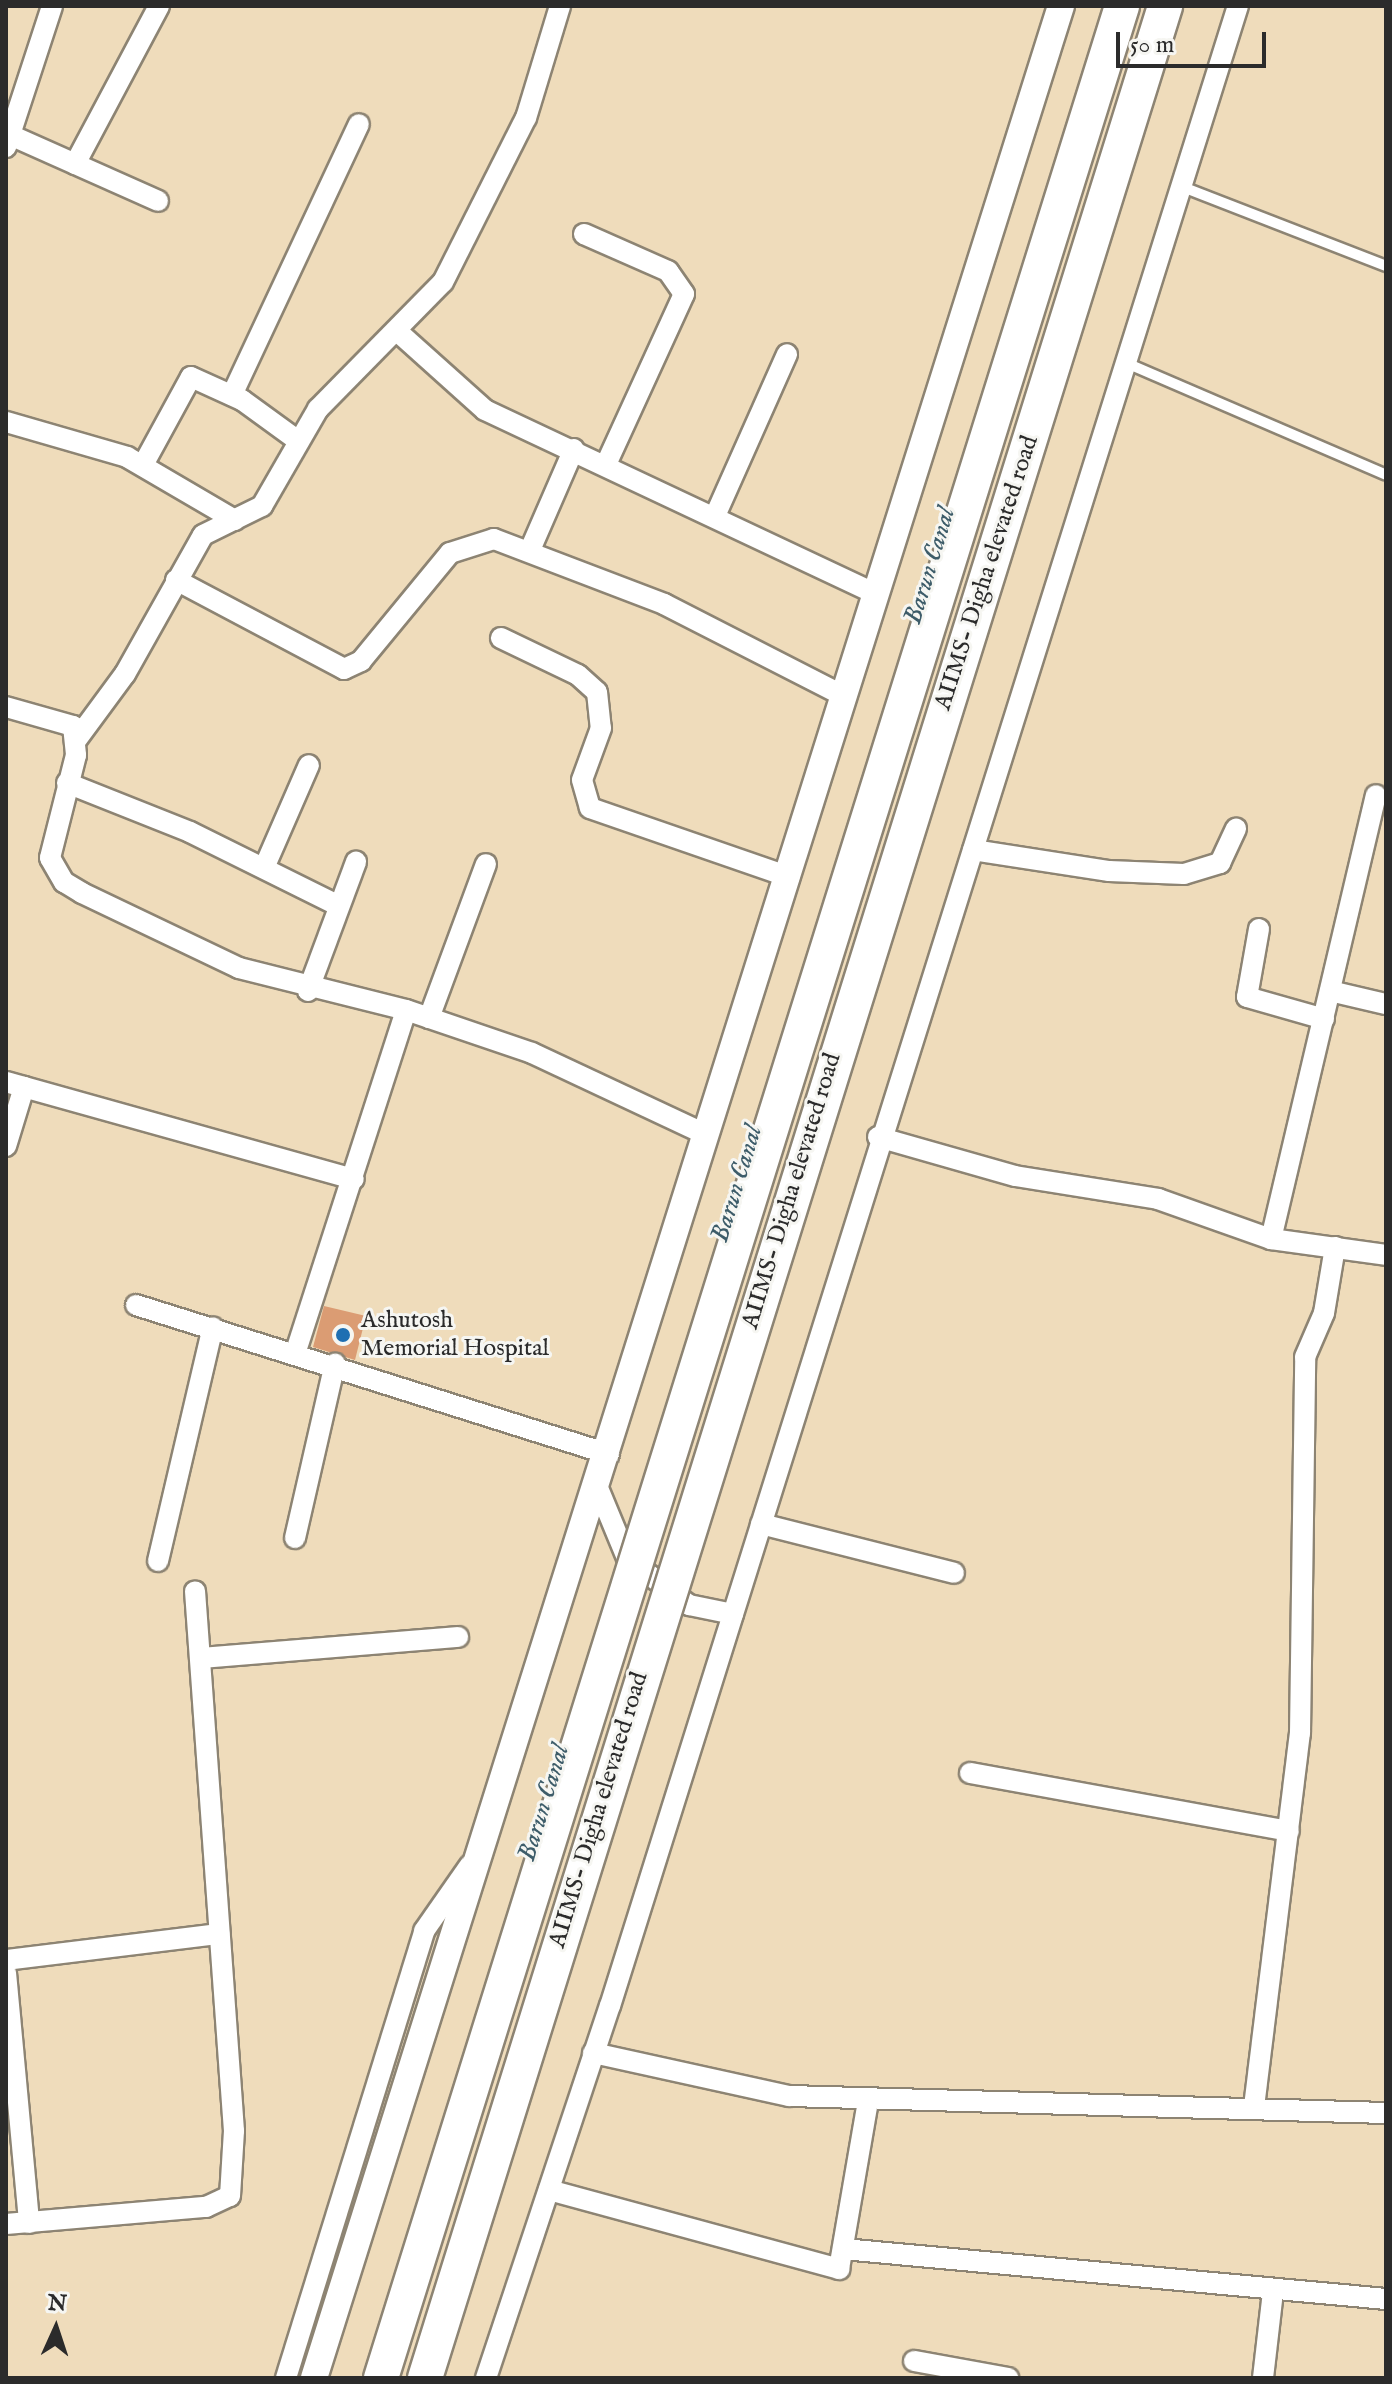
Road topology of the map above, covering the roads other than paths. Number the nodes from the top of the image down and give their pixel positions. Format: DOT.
graph roads {
  1 [pos="52,6"];
  2 [pos="159,6"];
  3 [pos="1061,6"];
  4 [pos="1122,6"];
  5 [pos="1165,6"];
  6 [pos="1238,6"];
  7 [pos="557,7"];
  8 [pos="359,124"];
  9 [pos="8,141"];
  10 [pos="75,164"];
  11 [pos="1180,186"];
  12 [pos="158,201"];
  13 [pos="584,234"];
  14 [pos="1386,266"];
  15 [pos="397,331"];
  16 [pos="787,354"];
  17 [pos="1122,361"];
  18 [pos="232,395"];
  19 [pos="6,422"];
  20 [pos="297,440"];
  21 [pos="574,449"];
  22 [pos="606,464"];
  23 [pos="143,465"];
  24 [pos="1386,475"];
  25 [pos="715,516"];
  26 [pos="235,520"];
  27 [pos="530,550"];
  28 [pos="176,580"];
  29 [pos="878,595"];
  30 [pos="501,638"];
  31 [pos="846,697"];
  32 [pos="6,707"];
  33 [pos="77,739"];
  34 [pos="309,765"];
  35 [pos="67,783"];
  36 [pos="1376,795"];
  37 [pos="1236,829"];
  38 [pos="973,850"];
  39 [pos="356,862"];
  40 [pos="486,864"];
  41 [pos="264,868"];
  42 [pos="789,877"];
  43 [pos="339,906"];
  44 [pos="1259,929"];
  45 [pos="308,991"];
  46 [pos="1330,991"];
  47 [pos="1386,1004"];
  48 [pos="406,1010"];
  49 [pos="429,1018"];
  50 [pos="1324,1019"];
  51 [pos="15,1084"];
  52 [pos="707,1135"];
  53 [pos="878,1137"];
  54 [pos="6,1146"];
  55 [pos="354,1179"];
  56 [pos="1271,1239"];
  57 [pos="1335,1247"];
  58 [pos="1386,1255"];
  59 [pos="136,1305"];
  60 [pos="213,1327"];
  61 [pos="296,1351"];
  62 [pos="335,1364"];
  63 [pos="609,1454"];
  64 [pos="598,1488"];
  65 [pos="761,1524"];
  66 [pos="295,1538"];
  67 [pos="158,1561"];
  68 [pos="954,1573"];
  69 [pos="195,1591"];
  70 [pos="733,1614"];
  71 [pos="458,1637"];
  72 [pos="202,1658"];
  73 [pos="970,1773"];
  74 [pos="1289,1831"];
  75 [pos="485,1845"];
  76 [pos="219,1934"];
  77 [pos="6,1960"];
  78 [pos="6,1973"];
  79 [pos="593,2053"];
  80 [pos="868,2101"];
  81 [pos="1254,2107"];
  82 [pos="1386,2113"];
  83 [pos="549,2190"];
  84 [pos="29,2223"];
  85 [pos="6,2224"];
  86 [pos="843,2249"];
  87 [pos="1273,2291"];
  88 [pos="1386,2299"];
  89 [pos="914,2361"];
  90 [pos="286,2378"];
  91 [pos="314,2378"];
  92 [pos="381,2378"];
  93 [pos="425,2378"];
  94 [pos="486,2378"];
  95 [pos="1008,2378"];
  96 [pos="1263,2378"];
  1 -- 9 [label="street"];
  2 -- 10 [label="street"];
  3 -- 29 [label="street"];
  4 -- 92 [label="highway, AIIMS- Digha elevated road, bridge"];
  5 -- 93 [label="highway, AIIMS- Digha elevated road, bridge"];
  6 -- 11 [label="street"];
  7 -- 15 [label="street"];
  8 -- 18 [label="street"];
  9 -- 10 [label="street"];
  10 -- 12 [label="street"];
  11 -- 14 [label="lane"];
  11 -- 17 [label="street"];
  13 -- 22 [label="street"];
  15 -- 20 [label="street"];
  15 -- 21 [label="street"];
  16 -- 25 [label="street"];
  17 -- 24 [label="lane"];
  17 -- 38 [label="street"];
  18 -- 20 [label="street"];
  18 -- 23 [label="street"];
  19 -- 23 [label="street"];
  20 -- 26 [label="street"];
  21 -- 22 [label="street"];
  21 -- 27 [label="street"];
  22 -- 25 [label="street"];
  23 -- 26 [label="street"];
  25 -- 29 [label="street"];
  26 -- 28 [label="street"];
  27 -- 28 [label="street"];
  27 -- 31 [label="street"];
  28 -- 33 [label="street"];
  29 -- 31 [label="street"];
  30 -- 42 [label="street"];
  31 -- 42 [label="street"];
  32 -- 33 [label="street"];
  33 -- 35 [label="street"];
  34 -- 41 [label="street"];
  35 -- 41 [label="street"];
  35 -- 45 [label="street"];
  36 -- 46 [label="street"];
  37 -- 38 [label="street"];
  38 -- 53 [label="street"];
  39 -- 43 [label="street"];
  40 -- 49 [label="street"];
  41 -- 43 [label="street"];
  42 -- 52 [label="street"];
  43 -- 45 [label="street"];
  44 -- 50 [label="street"];
  45 -- 48 [label="street"];
  46 -- 47 [label="street"];
  46 -- 50 [label="street"];
  48 -- 49 [label="street"];
  48 -- 55 [label="street"];
  49 -- 52 [label="street"];
  50 -- 56 [label="street"];
  51 -- 54 [label="street"];
  51 -- 55 [label="street"];
  52 -- 63 [label="street"];
  53 -- 56 [label="street"];
  53 -- 65 [label="street"];
  55 -- 61 [label="street"];
  56 -- 57 [label="street"];
  57 -- 58 [label="street"];
  57 -- 74 [label="street"];
  59 -- 60 [label="street"];
  60 -- 61 [label="street"];
  60 -- 67 [label="street"];
  61 -- 62 [label="street"];
  62 -- 63 [label="street"];
  62 -- 66 [label="street"];
  63 -- 64 [label="street"];
  64 -- 70 [label="street, bridge"];
  64 -- 75 [label="street"];
  65 -- 68 [label="street"];
  65 -- 70 [label="street"];
  69 -- 72 [label="street"];
  70 -- 79 [label="street"];
  71 -- 72 [label="street"];
  72 -- 76 [label="street"];
  73 -- 74 [label="street"];
  74 -- 81 [label="street"];
  75 -- 90 [label="street"];
  75 -- 91 [label="street"];
  76 -- 77 [label="street"];
  76 -- 84 [label="street"];
  78 -- 84 [label="street"];
  79 -- 80 [label="street"];
  79 -- 83 [label="street"];
  80 -- 81 [label="street"];
  80 -- 86 [label="street"];
  81 -- 82 [label="street"];
  83 -- 86 [label="street"];
  83 -- 94 [label="street"];
  84 -- 85 [label="street"];
  86 -- 87 [label="street"];
  87 -- 88 [label="street"];
  87 -- 96 [label="street"];
  89 -- 95 [label="street"];
}
